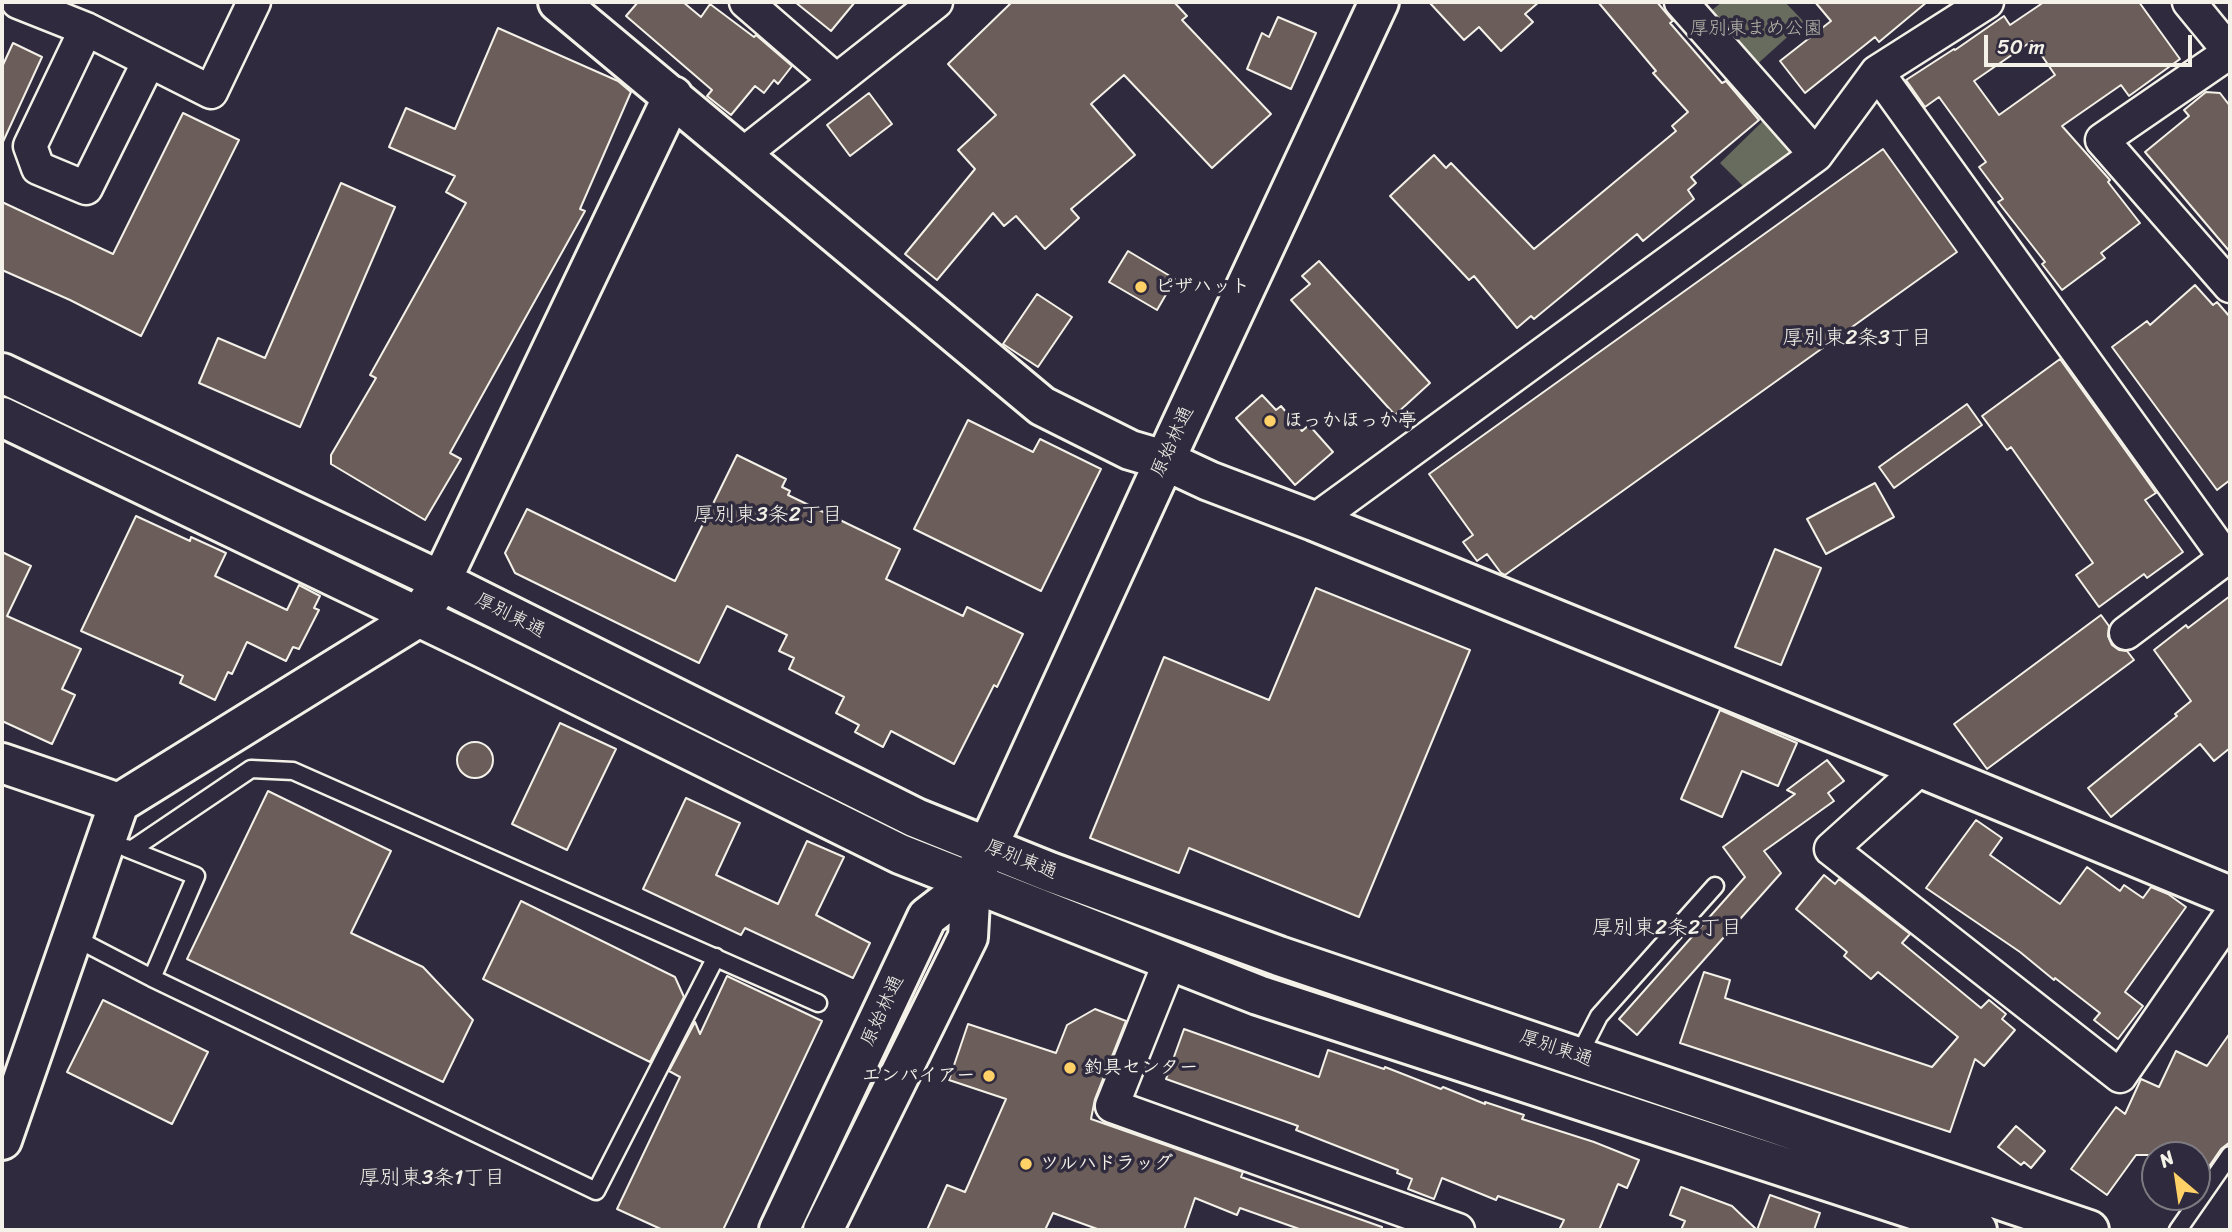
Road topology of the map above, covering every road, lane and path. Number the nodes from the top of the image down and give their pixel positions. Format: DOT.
graph roads {
  1 [pos="5,2"];
  2 [pos="18,2"];
  3 [pos="254,2"];
  4 [pos="558,2"];
  5 [pos="746,2"];
  6 [pos="936,2"];
  7 [pos="1379,2"];
  8 [pos="1987,2"];
  9 [pos="2189,2"];
  10 [pos="1692,6"];
  11 [pos="2,9"];
  12 [pos="86,30"];
  13 [pos="2230,52"];
  14 [pos="149,61"];
  15 [pos="1877,72"];
  16 [pos="836,80"];
  17 [pos="673,96"];
  18 [pos="742,155"];
  19 [pos="1816,155"];
  20 [pos="2230,286"];
  21 [pos="2,373"];
  22 [pos="2,417"];
  23 [pos="1164,460"];
  24 [pos="1314,521"];
  25 [pos="2228,557"];
  26 [pos="441,580"];
  27 [pos="419,617"];
  28 [pos="2126,633"];
  29 [pos="2,763"];
  30 [pos="1921,768"];
  31 [pos="119,803"];
  32 [pos="119,845"];
  33 [pos="988,846"];
  34 [pos="971,883"];
  35 [pos="1715,886"];
  36 [pos="2230,896"];
  37 [pos="2230,916"];
  38 [pos="72,936"];
  39 [pos="716,957"];
  40 [pos="1170,961"];
  41 [pos="152,978"];
  42 [pos="818,1003"];
  43 [pos="1578,1057"];
  44 [pos="2,1140"];
  45 [pos="2230,1155"];
  46 [pos="1397,1220"];
  47 [pos="1963,1228"];
  48 [pos="779,1230"];
  49 [pos="823,1230"];
  50 [pos="1458,1230"];
  51 [pos="2089,1230"];
  52 [pos="2178,1230"];
  1 -- 11 [label="street"];
  2 -- 12 [label="street"];
  3 -- 14 [label="street"];
  4 -- 17 [label="street"];
  5 -- 16 [label="street"];
  6 -- 16 [label="street"];
  7 -- 23 [label="street, 原始林通"];
  8 -- 15 [label="street"];
  9 -- 13 [label="street"];
  10 -- 19 [label="street"];
  12 -- 14 [label="street"];
  12 -- 14 [label="street"];
  13 -- 20 [label="street"];
  15 -- 19 [label="street"];
  15 -- 25 [label="street"];
  16 -- 18 [label="street"];
  17 -- 18 [label="street"];
  17 -- 26 [label="street"];
  18 -- 23 [label="street"];
  19 -- 24 [label="street"];
  21 -- 26 [label="street, 厚別東通"];
  22 -- 27 [label="street, 厚別東通"];
  23 -- 24 [label="street"];
  23 -- 33 [label="street, 原始林通"];
  24 -- 30 [label="street"];
  25 -- 28 [label="street"];
  26 -- 27 [label="street"];
  26 -- 33 [label="street, 厚別東通"];
  27 -- 31 [label="street"];
  27 -- 34 [label="street, 厚別東通"];
  29 -- 31 [label="street"];
  30 -- 36 [label="street"];
  30 -- 37 [label="street"];
  31 -- 32 [label="street"];
  32 -- 38 [label="street"];
  32 -- 39 [label="lane"];
  32 -- 41 [label="lane"];
  33 -- 34 [label="street, 原始林通"];
  33 -- 43 [label="street, 厚別東通"];
  34 -- 40 [label="street, 厚別東通"];
  34 -- 48 [label="street, 原始林通"];
  34 -- 49 [label="street, 原始林通"];
  35 -- 43 [label="lane"];
  38 -- 41 [label="lane"];
  38 -- 44 [label="street"];
  39 -- 41 [label="lane"];
  39 -- 42 [label="lane"];
  40 -- 46 [label="street"];
  40 -- 47 [label="street, 厚別東通"];
  43 -- 51 [label="street, 厚別東通"];
  45 -- 52 [label="lane"];
  46 -- 50 [label="street"];
}
